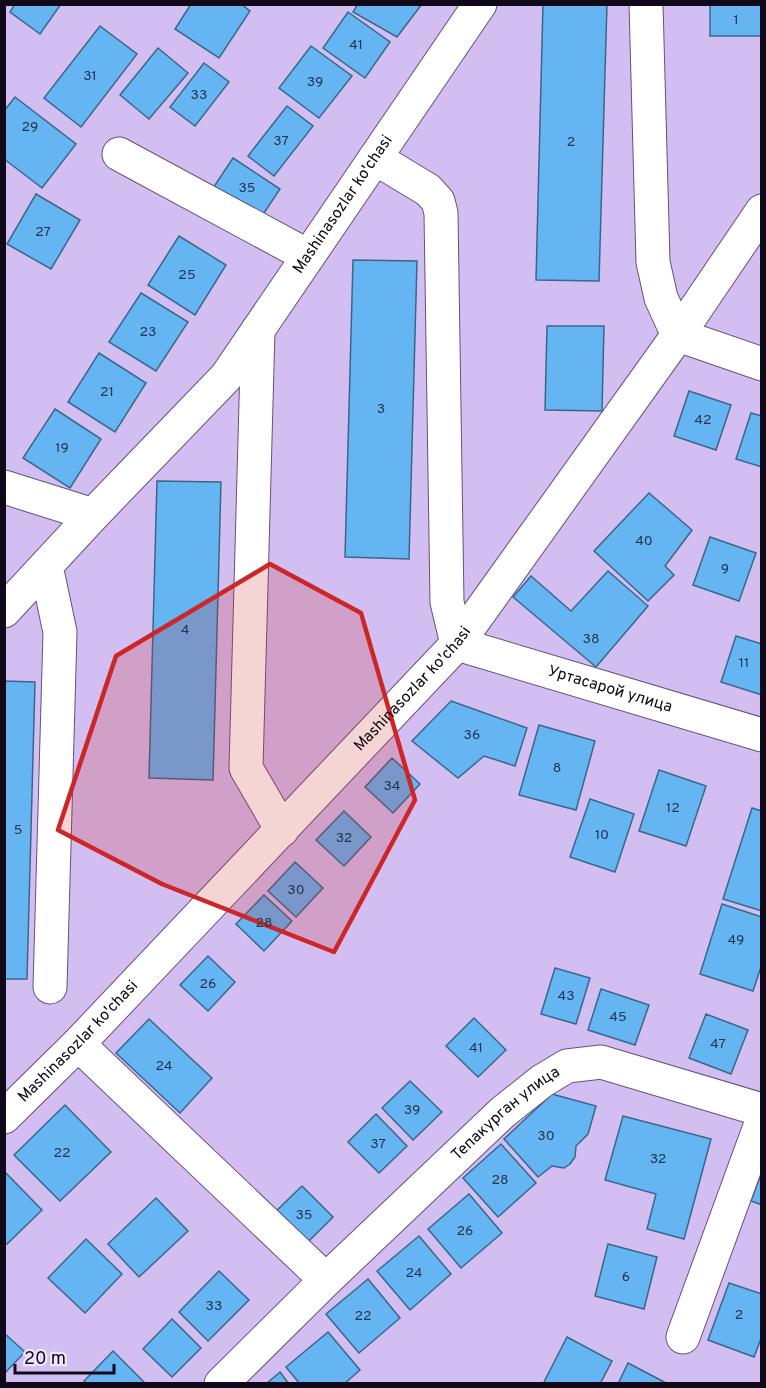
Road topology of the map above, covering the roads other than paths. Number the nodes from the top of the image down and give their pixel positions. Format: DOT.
graph roads {
  1 [pos="480,4"];
  2 [pos="646,4"];
  3 [pos="119,154"];
  4 [pos="375,158"];
  5 [pos="762,211"];
  6 [pos="308,256"];
  7 [pos="258,330"];
  8 [pos="678,335"];
  9 [pos="762,364"];
  10 [pos="4,487"];
  11 [pos="93,515"];
  12 [pos="46,566"];
  13 [pos="4,610"];
  14 [pos="457,644"];
  15 [pos="762,735"];
  16 [pos="282,830"];
  17 [pos="50,987"];
  18 [pos="78,1044"];
  19 [pos="762,1110"];
  20 [pos="4,1117"];
  21 [pos="762,1121"];
  22 [pos="326,1280"];
  23 [pos="683,1337"];
  24 [pos="221,1383"];
  1 -- 4 [label="street, Mashinasozlar ko'chasi"];
  2 -- 8 [label="street"];
  3 -- 6 [label="street"];
  4 -- 6 [label="street, Mashinasozlar ko'chasi"];
  4 -- 14 [label="street"];
  5 -- 8 [label="street, Mashinasozlar ko'chasi"];
  6 -- 7 [label="street, Mashinasozlar ko'chasi"];
  7 -- 11 [label="street, Mashinasozlar ko'chasi"];
  7 -- 16 [label="street"];
  8 -- 9 [label="street"];
  8 -- 14 [label="street, Mashinasozlar ko'chasi"];
  10 -- 11 [label="street"];
  11 -- 12 [label="street, Mashinasozlar ko'chasi"];
  12 -- 13 [label="street, Mashinasozlar ko'chasi"];
  12 -- 17 [label="street"];
  14 -- 15 [label="street, Уртасарой улица"];
  14 -- 16 [label="street, Mashinasozlar ko'chasi"];
  16 -- 18 [label="street, Mashinasozlar ko'chasi"];
  18 -- 20 [label="street, Mashinasozlar ko'chasi"];
  18 -- 22 [label="street"];
  19 -- 22 [label="street, Тепакурган улица"];
  21 -- 23 [label="street"];
  22 -- 24 [label="street, Тепакурган улица"];
}
